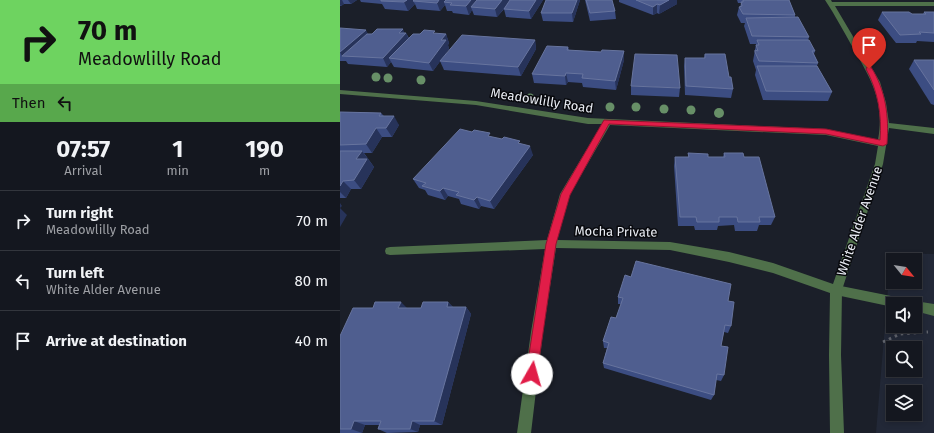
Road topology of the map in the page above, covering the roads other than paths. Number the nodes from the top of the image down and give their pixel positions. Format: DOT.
graph roads {
  1 [pos="830,2"];
  2 [pos="934,4"];
  3 [pos="340,92"];
  4 [pos="607,122"];
  5 [pos="885,125"];
  6 [pos="934,131"];
  7 [pos="883,144"];
  8 [pos="551,244"];
  9 [pos="390,251"];
  10 [pos="836,290"];
  11 [pos="886,300"];
  12 [pos="922,307"];
  13 [pos="934,310"];
  14 [pos="524,433"];
  15 [pos="837,433"];
  1 -- 2 [label="street"];
  1 -- 5 [label="street, White Alder Avenue"];
  3 -- 4 [label="street, Meadowlilly Road"];
  4 -- 7 [label="street, Meadowlilly Road"];
  4 -- 8 [label="street"];
  5 -- 6 [label="street"];
  5 -- 7 [label="street, White Alder Avenue"];
  7 -- 10 [label="street, White Alder Avenue"];
  8 -- 9 [label="street, Mocha Private"];
  8 -- 10 [label="street, Mocha Private"];
  8 -- 14 [label="street"];
  10 -- 11 [label="street, Mocha Private"];
  10 -- 15 [label="street, White Alder Avenue"];
  12 -- 13 [label="street"];
}
